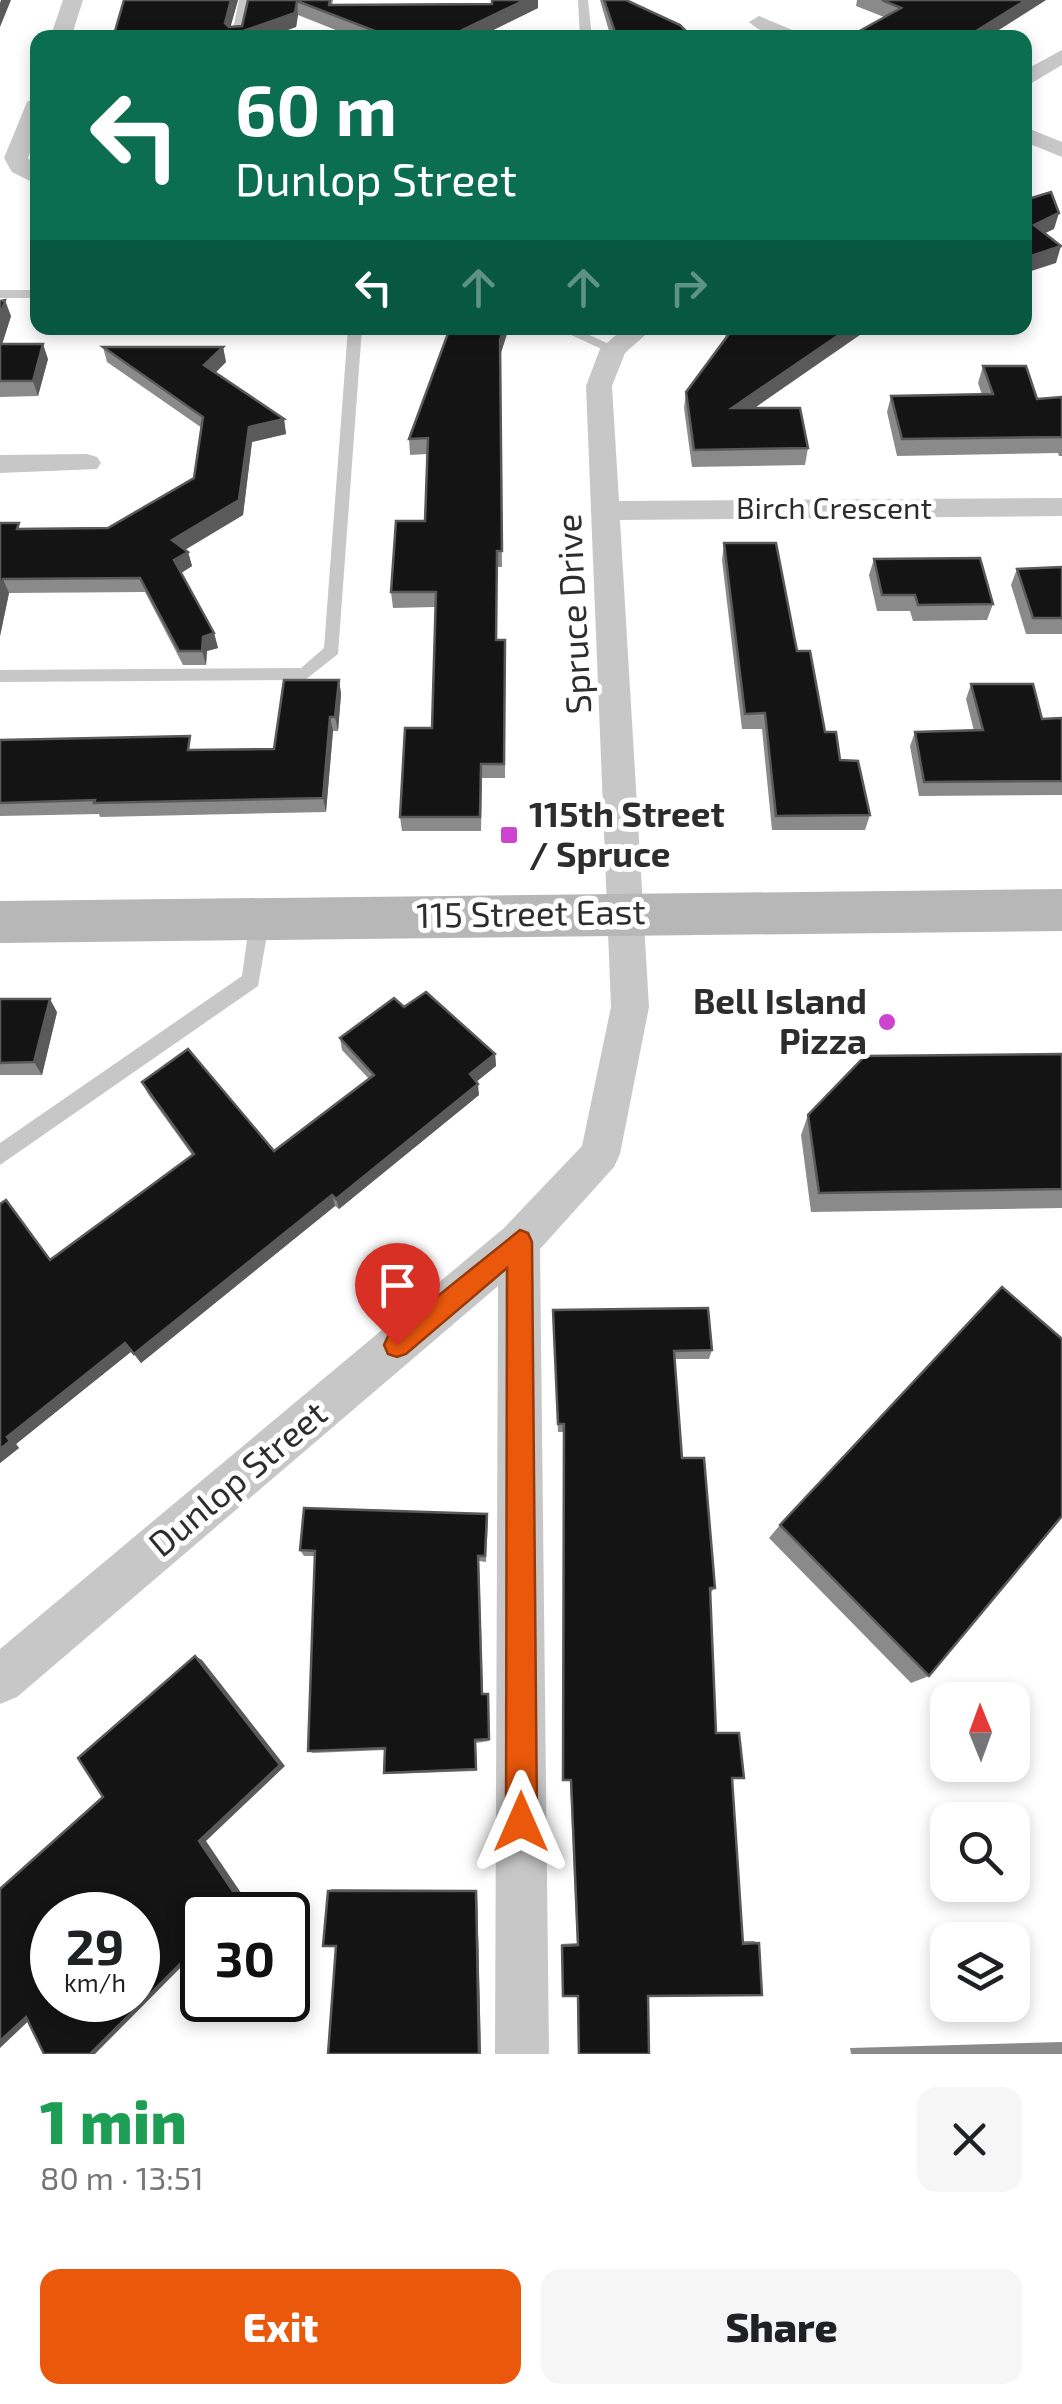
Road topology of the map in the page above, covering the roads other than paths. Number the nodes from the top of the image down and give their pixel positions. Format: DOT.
graph roads {
  1 [pos="73,0"];
  2 [pos="244,0"];
  3 [pos="583,0"];
  4 [pos="760,22"];
  5 [pos="63,30"];
  6 [pos="238,30"];
  7 [pos="585,30"];
  8 [pos="778,30"];
  9 [pos="1062,56"];
  10 [pos="1032,75"];
  11 [pos="30,122"];
  12 [pos="1032,137"];
  13 [pos="1062,150"];
  14 [pos="30,174"];
  15 [pos="0,294"];
  16 [pos="30,294"];
  17 [pos="354,335"];
  18 [pos="580,335"];
  19 [pos="631,335"];
  20 [pos="614,349"];
  21 [pos="87,463"];
  22 [pos="0,464"];
  23 [pos="1062,508"];
  24 [pos="606,511"];
  25 [pos="0,676"];
  26 [pos="1062,910"];
  27 [pos="627,913"];
  28 [pos="260,918"];
  29 [pos="0,922"];
  30 [pos="0,1155"];
  31 [pos="520,1242"];
  32 [pos="0,1680"];
  33 [pos="522,2054"];
  1 -- 5 [label="street"];
  2 -- 6 [label="lane"];
  3 -- 7 [label="lane"];
  4 -- 8 [label="street"];
  9 -- 10 [label="street"];
  11 -- 14 [label="street"];
  12 -- 13 [label="street"];
  15 -- 16 [label="lane"];
  17 -- 25 [label="lane"];
  18 -- 20 [label="lane"];
  19 -- 20 [label="street"];
  20 -- 24 [label="street, Spruce Drive"];
  21 -- 22 [label="street"];
  23 -- 24 [label="street, Birch Crescent"];
  24 -- 27 [label="street, Spruce Drive"];
  26 -- 27 [label="street, 115 Street East"];
  27 -- 28 [label="street, 115 Street East"];
  27 -- 31 [label="street, Dunlop Street"];
  28 -- 29 [label="street, 115 Street East"];
  28 -- 30 [label="lane"];
  31 -- 32 [label="street, Dunlop Street"];
  31 -- 33 [label="street"];
}
